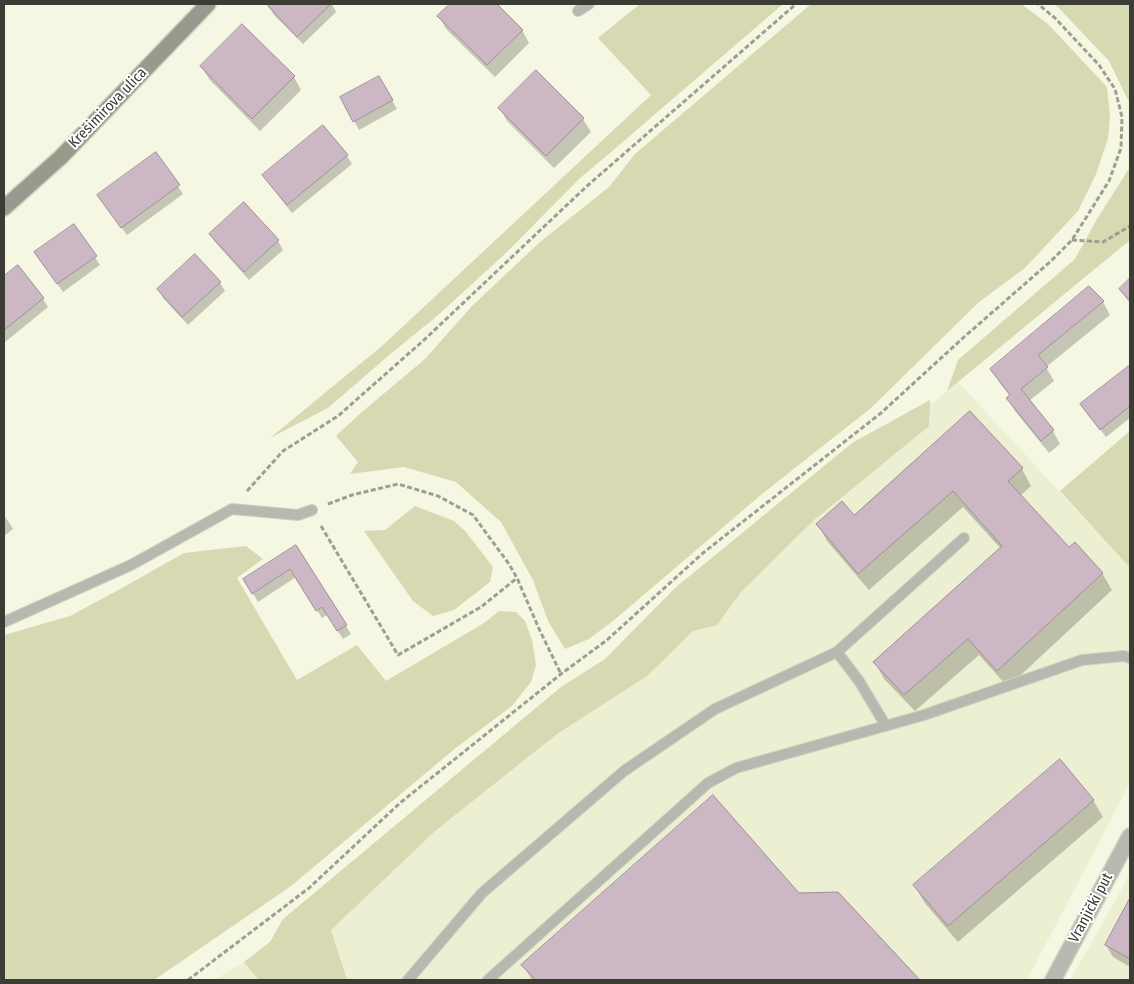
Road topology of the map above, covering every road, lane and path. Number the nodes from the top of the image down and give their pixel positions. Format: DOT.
graph roads {
  1 [pos="208,4"];
  2 [pos="589,4"];
  3 [pos="796,4"];
  4 [pos="1038,4"];
  5 [pos="578,11"];
  6 [pos="4,208"];
  7 [pos="1130,226"];
  8 [pos="1072,240"];
  9 [pos="232,508"];
  10 [pos="312,510"];
  11 [pos="964,538"];
  12 [pos="517,578"];
  13 [pos="4,622"];
  14 [pos="837,652"];
  15 [pos="1130,658"];
  16 [pos="561,674"];
  17 [pos="886,726"];
  18 [pos="1130,836"];
  19 [pos="188,980"];
  20 [pos="408,980"];
  21 [pos="488,980"];
  22 [pos="1053,980"];
  1 -- 6 [label="main road, Krešimirova ulica"];
  2 -- 5 [label="lane"];
  3 -- 9 [label="path"];
  4 -- 8 [label="path"];
  7 -- 8 [label="path"];
  8 -- 16 [label="path"];
  9 -- 10 [label="lane"];
  9 -- 13 [label="lane"];
  10 -- 12 [label="path"];
  10 -- 12 [label="path"];
  11 -- 14 [label="lane"];
  12 -- 16 [label="path"];
  14 -- 17 [label="lane"];
  14 -- 20 [label="lane"];
  15 -- 17 [label="lane"];
  16 -- 19 [label="path"];
  17 -- 21 [label="lane"];
  18 -- 22 [label="street, Vranjički put"];
}
